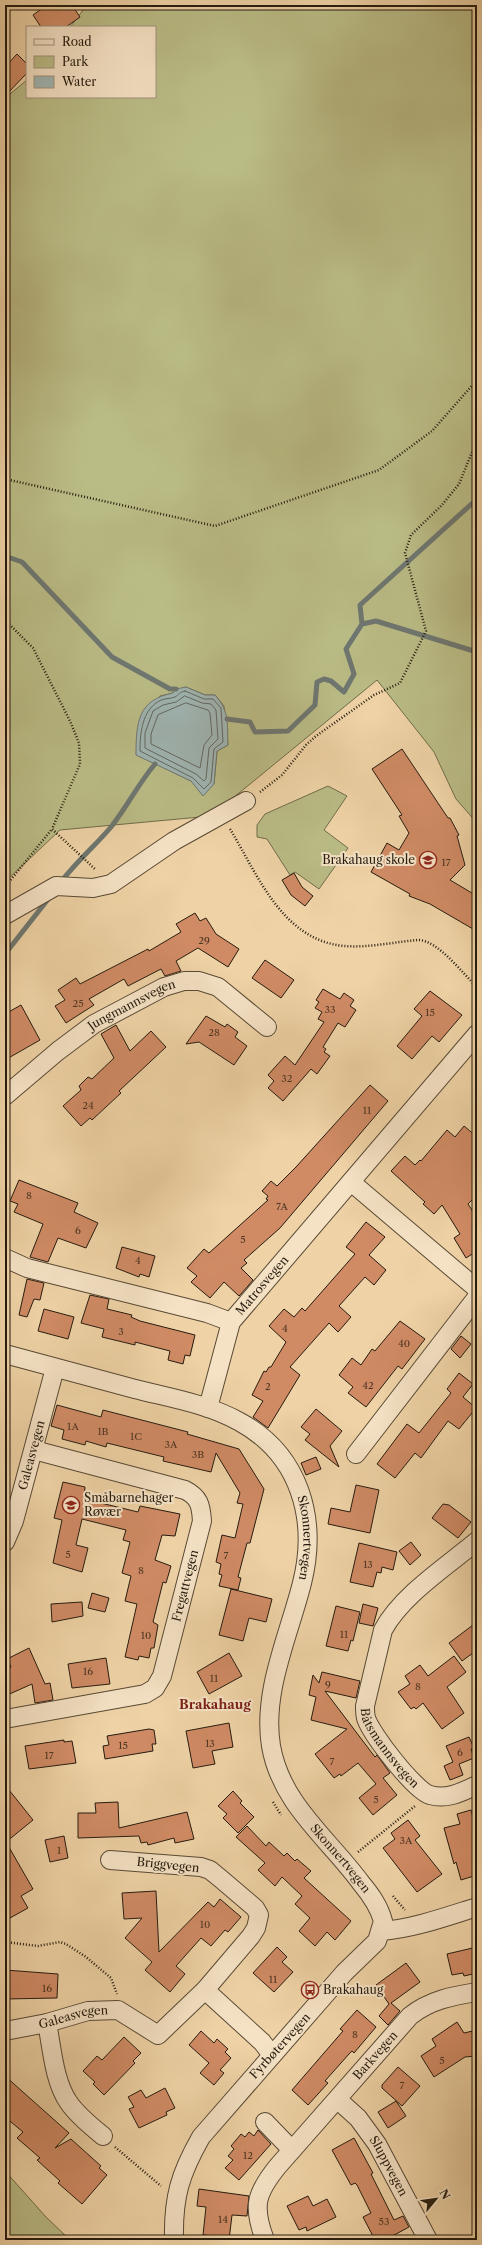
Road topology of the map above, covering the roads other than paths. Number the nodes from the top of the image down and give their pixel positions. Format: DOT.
graph roads {
  1 [pos="246,801"];
  2 [pos="5,915"];
  3 [pos="267,1027"];
  4 [pos="477,1034"];
  5 [pos="5,1096"];
  6 [pos="351,1182"];
  7 [pos="5,1258"];
  8 [pos="477,1289"];
  9 [pos="477,1297"];
  10 [pos="231,1322"];
  11 [pos="5,1354"];
  12 [pos="55,1368"];
  13 [pos="208,1408"];
  14 [pos="34,1450"];
  15 [pos="356,1454"];
  16 [pos="477,1541"];
  17 [pos="5,1542"];
  18 [pos="5,1719"];
  19 [pos="477,1785"];
  20 [pos="110,1860"];
  21 [pos="477,1906"];
  22 [pos="382,1931"];
  23 [pos="205,1990"];
  24 [pos="477,1992"];
  25 [pos="47,2023"];
  26 [pos="5,2031"];
  27 [pos="158,2035"];
  28 [pos="272,2055"];
  29 [pos="338,2100"];
  30 [pos="265,2122"];
  31 [pos="103,2136"];
  32 [pos="292,2150"];
  33 [pos="174,2240"];
  34 [pos="265,2240"];
  35 [pos="428,2240"];
  1 -- 2 [label="street"];
  3 -- 5 [label="street, Jungmannsvegen"];
  4 -- 6 [label="street, Matrosvegen"];
  6 -- 8 [label="street"];
  6 -- 10 [label="street, Matrosvegen"];
  7 -- 10 [label="street"];
  9 -- 15 [label="street"];
  10 -- 13 [label="street, Matrosvegen"];
  11 -- 12 [label="street, Skonnertvegen"];
  12 -- 13 [label="street, Skonnertvegen"];
  12 -- 14 [label="street, Galeasvegen"];
  13 -- 22 [label="street, Skonnertvegen"];
  14 -- 17 [label="street, Galeasvegen"];
  14 -- 18 [label="street, Fregattvegen"];
  16 -- 19 [label="street, Båtsmannsvegen"];
  20 -- 23 [label="street, Briggvegen"];
  21 -- 22 [label="street"];
  22 -- 28 [label="street, Fyrbøtervegen"];
  23 -- 27 [label="street, Briggvegen"];
  23 -- 28 [label="street"];
  24 -- 29 [label="street, Barkvegen"];
  25 -- 26 [label="street, Galeasvegen"];
  25 -- 27 [label="street, Galeasvegen"];
  25 -- 31 [label="street"];
  28 -- 33 [label="street, Fyrbøtervegen"];
  29 -- 32 [label="street, Barkvegen"];
  29 -- 35 [label="street, Sluppvegen"];
  30 -- 32 [label="street"];
  32 -- 34 [label="street, Barkvegen"];
}
